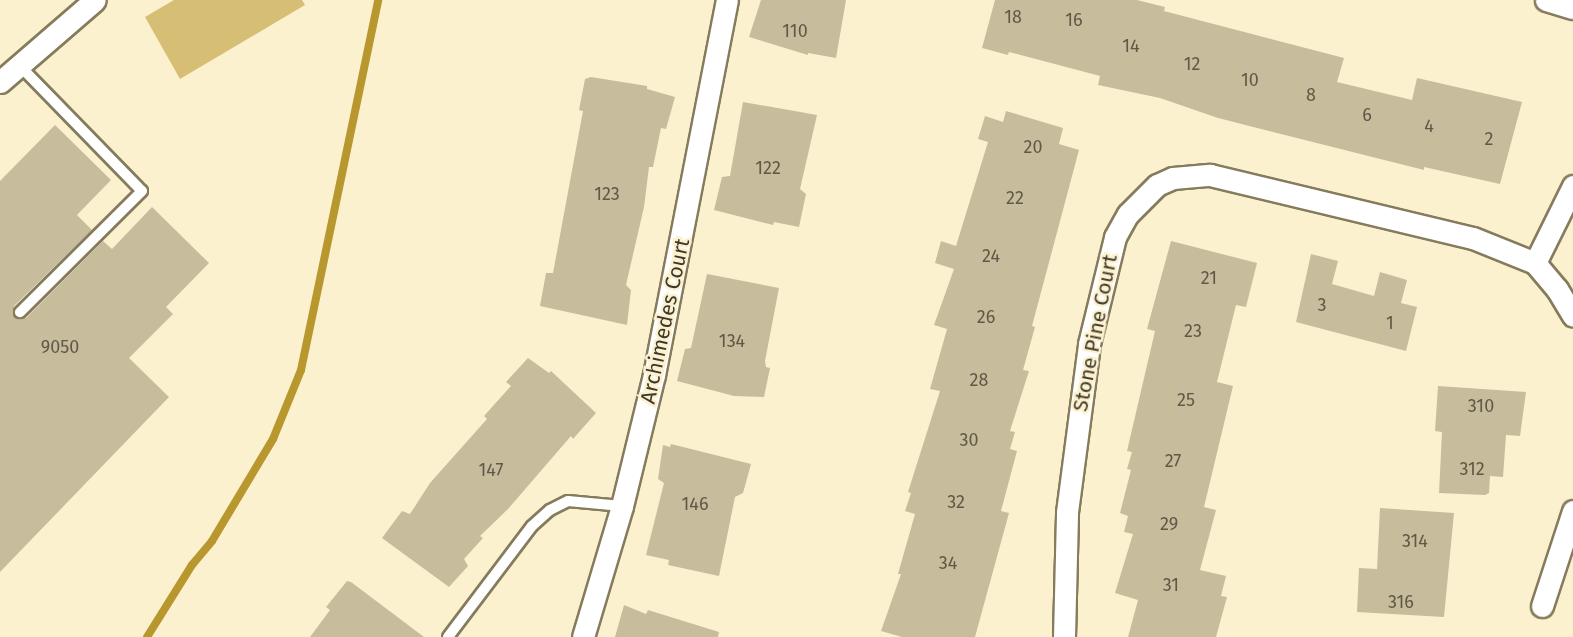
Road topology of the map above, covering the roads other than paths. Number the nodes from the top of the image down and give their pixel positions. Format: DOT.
graph roads {
  1 [pos="95,0"];
  2 [pos="727,0"];
  3 [pos="1546,0"];
  4 [pos="1573,8"];
  5 [pos="18,64"];
  6 [pos="0,82"];
  7 [pos="1573,186"];
  8 [pos="1535,262"];
  9 [pos="20,312"];
  10 [pos="1573,316"];
  11 [pos="622,506"];
  12 [pos="1573,511"];
  13 [pos="1542,606"];
  14 [pos="449,637"];
  15 [pos="583,637"];
  16 [pos="1064,637"];
  1 -- 5 [label="street"];
  2 -- 11 [label="street, Archimedes Court"];
  3 -- 4 [label="street"];
  5 -- 6 [label="street"];
  5 -- 9 [label="lane"];
  7 -- 8 [label="street"];
  8 -- 10 [label="street"];
  8 -- 16 [label="street, Stone Pine Court"];
  11 -- 14 [label="lane"];
  11 -- 15 [label="street, Archimedes Court"];
  12 -- 13 [label="street"];
}
